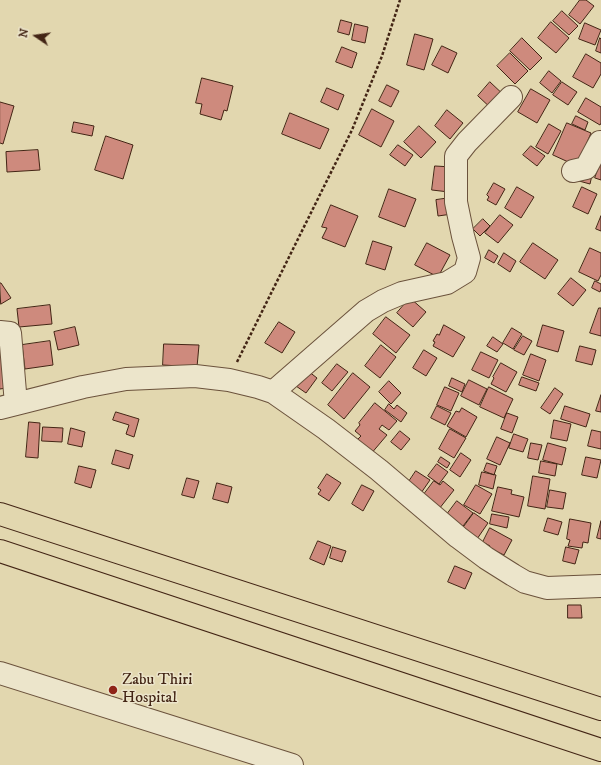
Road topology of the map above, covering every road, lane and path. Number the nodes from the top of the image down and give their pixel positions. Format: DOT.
graph roads {
  1 [pos="400,0"];
  2 [pos="511,97"];
  3 [pos="601,142"];
  4 [pos="573,171"];
  5 [pos="0,332"];
  6 [pos="229,380"];
  7 [pos="273,392"];
  8 [pos="8,406"];
  9 [pos="0,514"];
  10 [pos="0,551"];
  11 [pos="601,586"];
  12 [pos="0,673"];
  13 [pos="601,709"];
  14 [pos="601,750"];
  15 [pos="292,765"];
  1 -- 6 [label="path"];
  2 -- 7 [label="street"];
  3 -- 4 [label="street"];
  5 -- 8 [label="street"];
  6 -- 7 [label="street"];
  6 -- 8 [label="street"];
  7 -- 11 [label="street"];
  9 -- 13 [label="main road"];
  10 -- 14 [label="main road"];
  12 -- 15 [label="street"];
}
